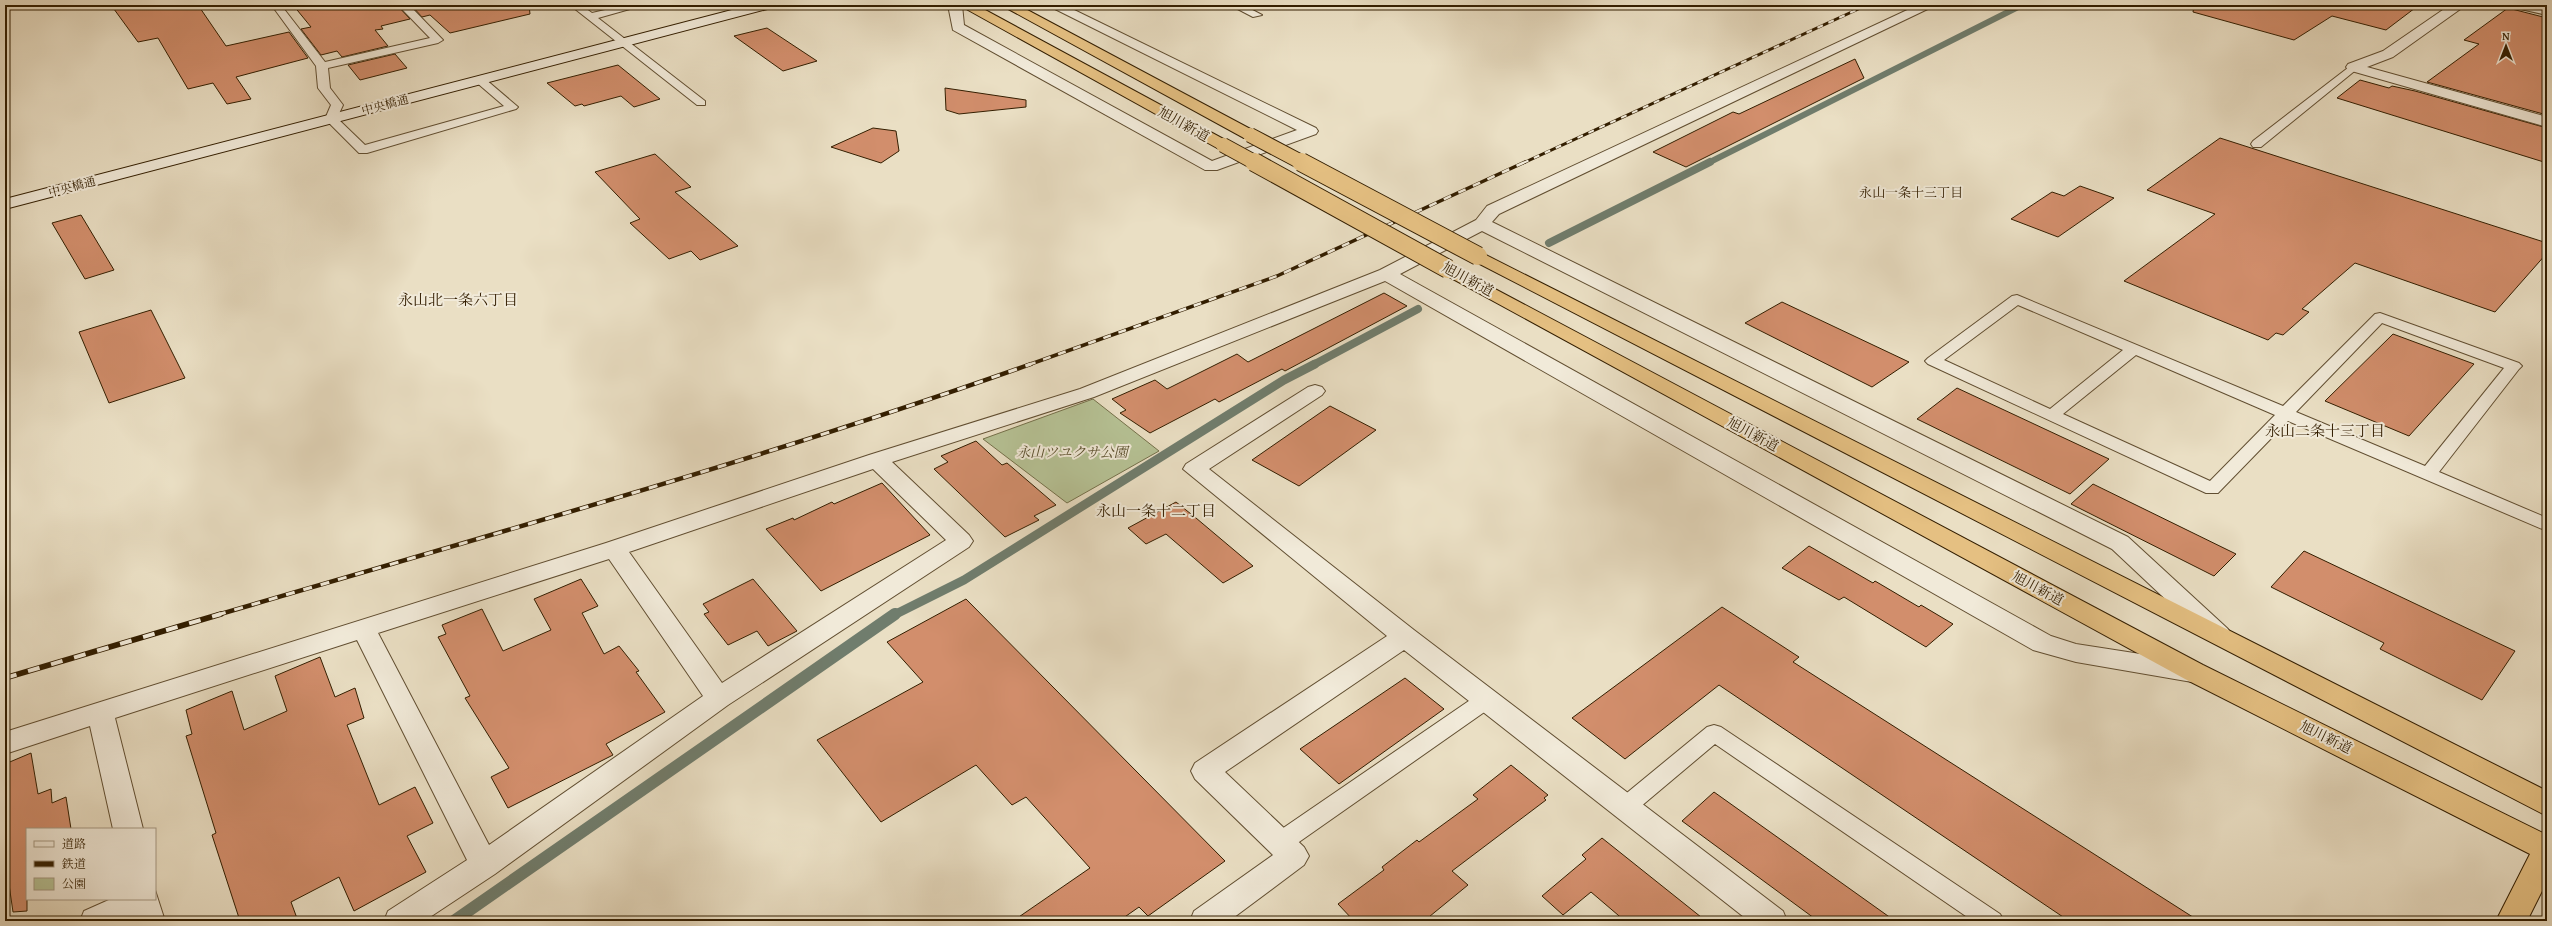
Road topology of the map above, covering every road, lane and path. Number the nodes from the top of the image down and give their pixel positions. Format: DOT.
graph roads {
  1 [pos="287,5"];
  2 [pos="403,5"];
  3 [pos="575,5"];
  4 [pos="639,5"];
  5 [pos="726,5"];
  6 [pos="766,5"];
  7 [pos="955,5"];
  8 [pos="966,5"];
  9 [pos="1008,5"];
  10 [pos="1054,5"];
  11 [pos="1235,5"];
  12 [pos="1929,5"];
  13 [pos="2459,5"];
  14 [pos="2521,5"];
  15 [pos="2547,11"];
  16 [pos="1257,15"];
  17 [pos="590,17"];
  18 [pos="618,38"];
  19 [pos="322,66"];
  20 [pos="2353,67"];
  21 [pos="480,80"];
  22 [pos="702,103"];
  23 [pos="334,112"];
  24 [pos="2547,122"];
  25 [pos="2257,144"];
  26 [pos="5,190"];
  27 [pos="5,204"];
  28 [pos="1482,224"];
  29 [pos="1386,274"];
  30 [pos="2134,349"];
  31 [pos="1315,391"];
  32 [pos="2286,414"];
  33 [pos="2052,416"];
  34 [pos="877,460"];
  35 [pos="2428,474"];
  36 [pos="2547,525"];
  37 [pos="614,549"];
  38 [pos="363,628"];
  39 [pos="1405,637"];
  40 [pos="2222,637"];
  41 [pos="2194,672"];
  42 [pos="719,698"];
  43 [pos="1486,700"];
  44 [pos="100,711"];
  45 [pos="5,743"];
  46 [pos="2547,804"];
  47 [pos="1625,807"];
  48 [pos="128,828"];
  49 [pos="1281,842"];
  50 [pos="2547,850"];
  51 [pos="484,864"];
  52 [pos="141,900"];
  53 [pos="143,900"];
  54 [pos="95,921"];
  55 [pos="150,921"];
  56 [pos="399,921"];
  57 [pos="1205,921"];
  58 [pos="1772,921"];
  59 [pos="1992,921"];
  60 [pos="2511,921"];
  1 -- 19 [label="lane"];
  2 -- 19 [label="lane"];
  3 -- 17 [label="lane"];
  4 -- 17 [label="lane"];
  5 -- 18 [label="street, 中央橋通"];
  6 -- 18 [label="street, 中央橋通"];
  7 -- 10 [label="street"];
  8 -- 41 [label="highway, 旭川新道, bridge"];
  9 -- 40 [label="highway, 旭川新道, bridge"];
  11 -- 16 [label="lane"];
  12 -- 28 [label="street"];
  13 -- 20 [label="street"];
  14 -- 15 [label="street"];
  17 -- 18 [label="lane"];
  18 -- 21 [label="street, 中央橋通"];
  18 -- 22 [label="lane"];
  18 -- 23 [label="street, 中央橋通"];
  19 -- 23 [label="lane"];
  20 -- 24 [label="street"];
  20 -- 25 [label="lane"];
  21 -- 23 [label="street, 中央橋通"];
  21 -- 23 [label="lane"];
  23 -- 26 [label="street, 中央橋通"];
  23 -- 27 [label="street, 中央橋通"];
  28 -- 29 [label="street"];
  28 -- 40 [label="street"];
  29 -- 34 [label="street"];
  29 -- 41 [label="street"];
  30 -- 32 [label="lane"];
  30 -- 33 [label="lane"];
  30 -- 33 [label="lane"];
  31 -- 39 [label="street"];
  32 -- 33 [label="lane"];
  32 -- 35 [label="lane"];
  32 -- 35 [label="lane"];
  34 -- 37 [label="street"];
  34 -- 42 [label="street"];
  35 -- 36 [label="lane"];
  37 -- 38 [label="street"];
  37 -- 42 [label="street"];
  38 -- 44 [label="street"];
  38 -- 51 [label="street"];
  39 -- 43 [label="street"];
  39 -- 49 [label="street"];
  40 -- 46 [label="highway, 旭川新道"];
  41 -- 50 [label="highway, 旭川新道"];
  42 -- 51 [label="street"];
  43 -- 47 [label="street"];
  43 -- 49 [label="lane"];
  44 -- 45 [label="street"];
  44 -- 48 [label="street"];
  47 -- 58 [label="street"];
  47 -- 59 [label="lane"];
  49 -- 57 [label="street"];
  50 -- 60 [label="highway"];
  51 -- 56 [label="street"];
  52 -- 54 [label="street"];
  53 -- 55 [label="street"];
}
